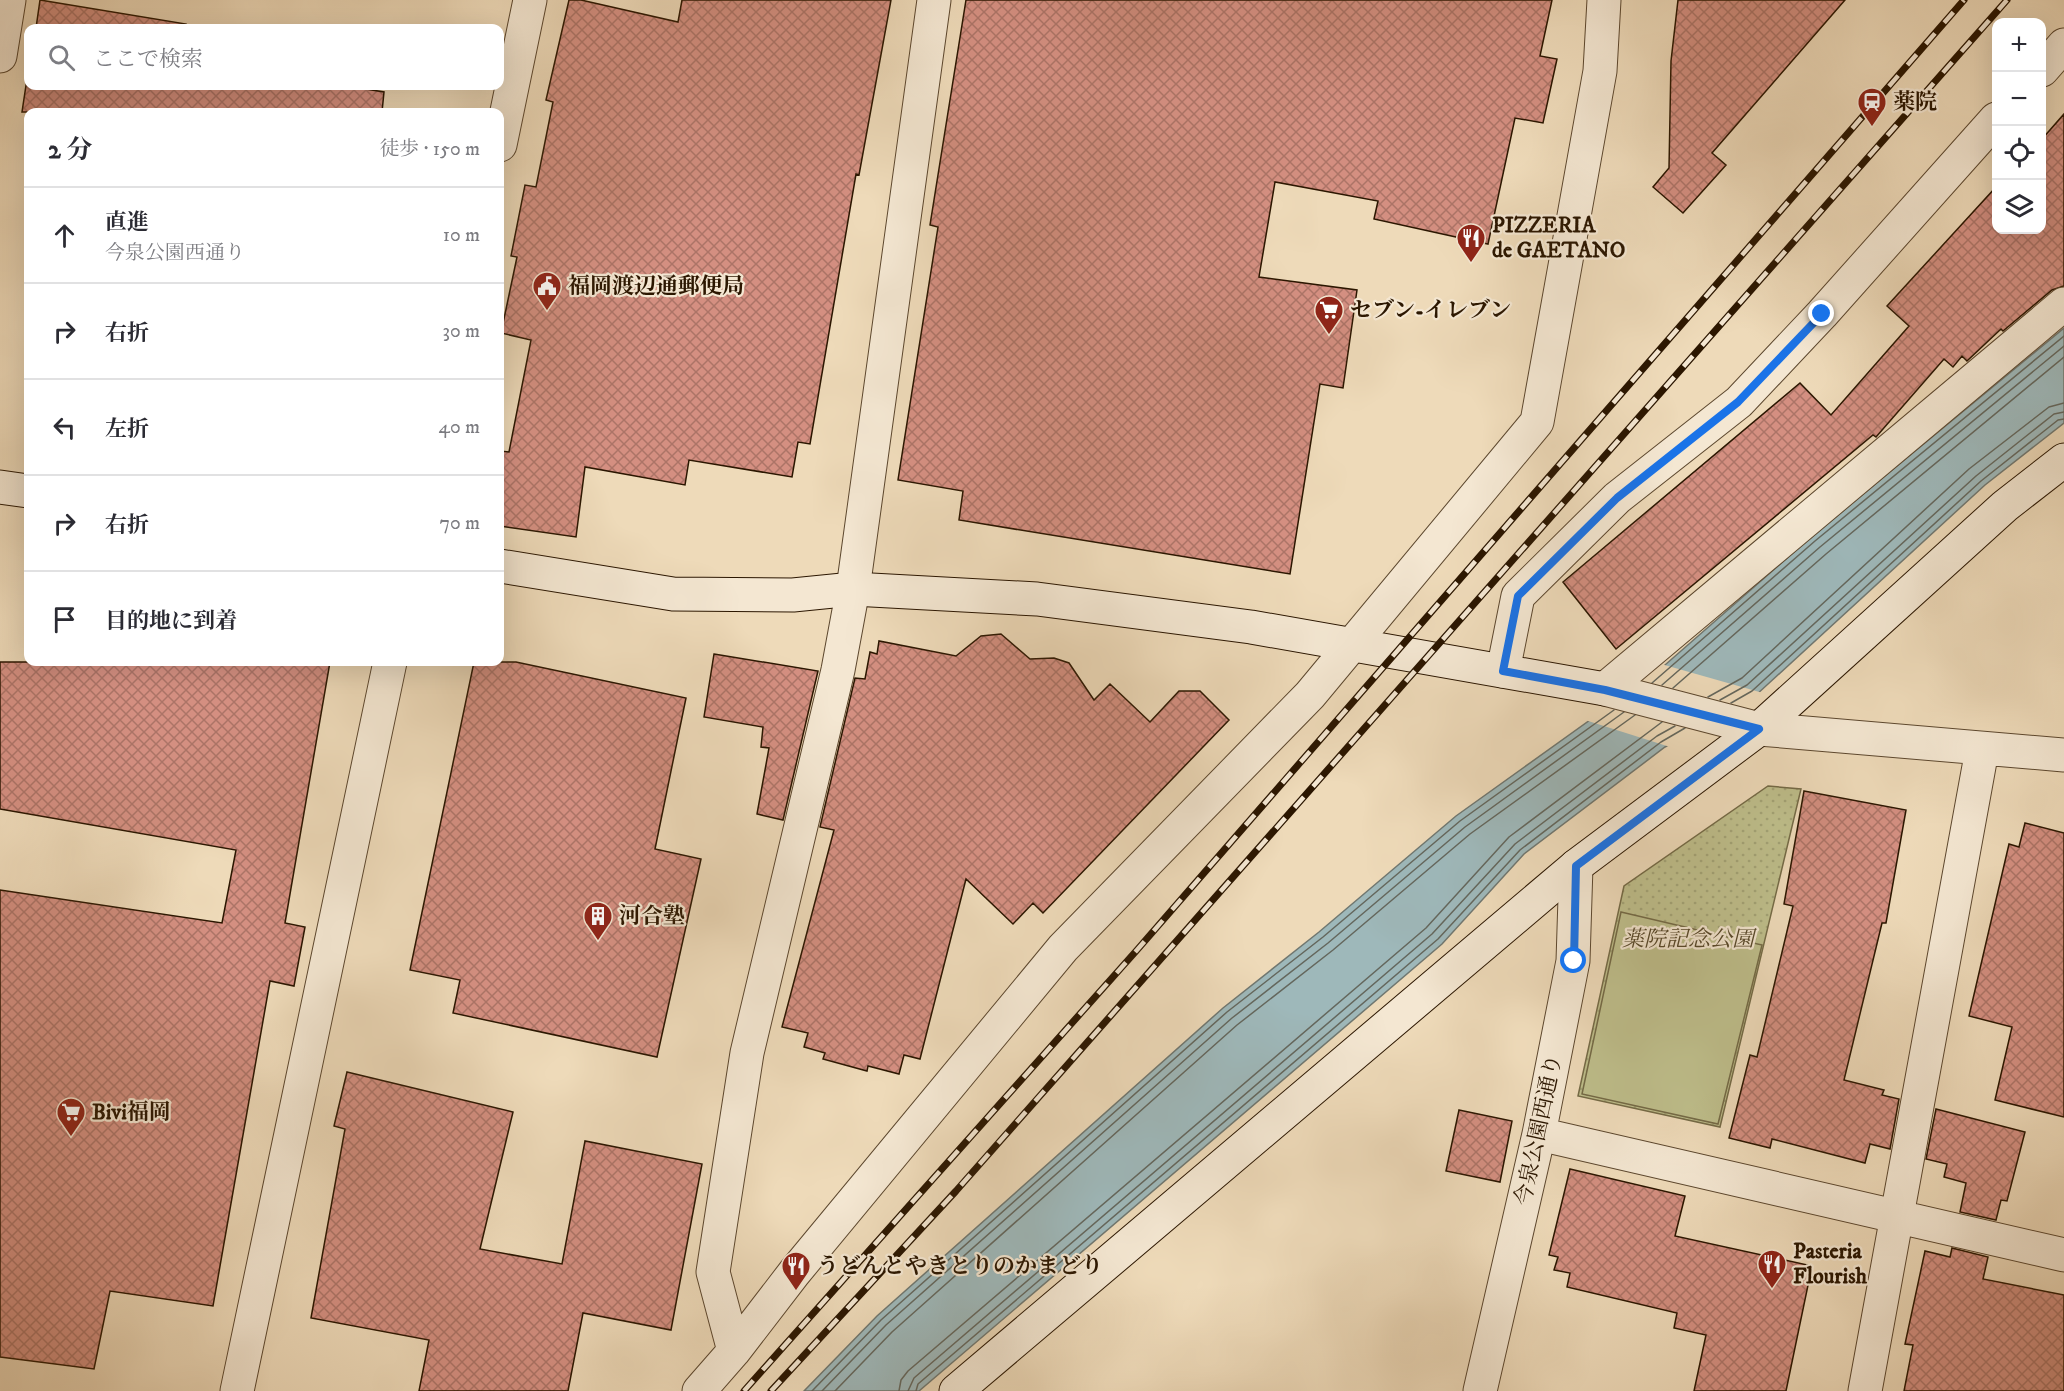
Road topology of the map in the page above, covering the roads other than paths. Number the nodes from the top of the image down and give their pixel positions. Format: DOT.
graph roads {
  1 [pos="9,0"];
  2 [pos="530,0"];
  3 [pos="934,0"];
  4 [pos="1604,0"];
  5 [pos="2064,45"];
  6 [pos="0,56"];
  7 [pos="2046,65"];
  8 [pos="1992,123"];
  9 [pos="504,126"];
  10 [pos="2064,304"];
  11 [pos="2064,460"];
  12 [pos="0,487"];
  13 [pos="24,490"];
  14 [pos="504,567"];
  15 [pos="853,589"];
  16 [pos="1351,646"];
  17 [pos="389,666"];
  18 [pos="1503,671"];
  19 [pos="1608,691"];
  20 [pos="1759,729"];
  21 [pos="1982,750"];
  22 [pos="2064,755"];
  23 [pos="1576,866"];
  24 [pos="1539,1134"];
  25 [pos="1898,1217"];
  26 [pos="2064,1255"];
  27 [pos="734,1351"];
  28 [pos="237,1391"];
  29 [pos="699,1391"];
  30 [pos="956,1391"];
  31 [pos="1480,1391"];
  32 [pos="1865,1391"];
  1 -- 6 [label="street"];
  2 -- 9 [label="street"];
  3 -- 15 [label="street"];
  4 -- 16 [label="street"];
  5 -- 7 [label="street"];
  8 -- 18 [label="street"];
  10 -- 19 [label="street"];
  11 -- 20 [label="street"];
  12 -- 13 [label="street"];
  14 -- 15 [label="street"];
  15 -- 16 [label="street"];
  15 -- 27 [label="street"];
  16 -- 18 [label="street"];
  16 -- 27 [label="street"];
  17 -- 28 [label="street"];
  18 -- 19 [label="street"];
  19 -- 20 [label="street"];
  20 -- 21 [label="street"];
  20 -- 23 [label="street"];
  21 -- 22 [label="street"];
  21 -- 25 [label="street"];
  23 -- 24 [label="street, 今泉公園西通り"];
  23 -- 30 [label="street"];
  24 -- 25 [label="street"];
  24 -- 31 [label="street, 今泉公園西通り"];
  25 -- 26 [label="street"];
  25 -- 32 [label="street"];
  27 -- 29 [label="street"];
}
